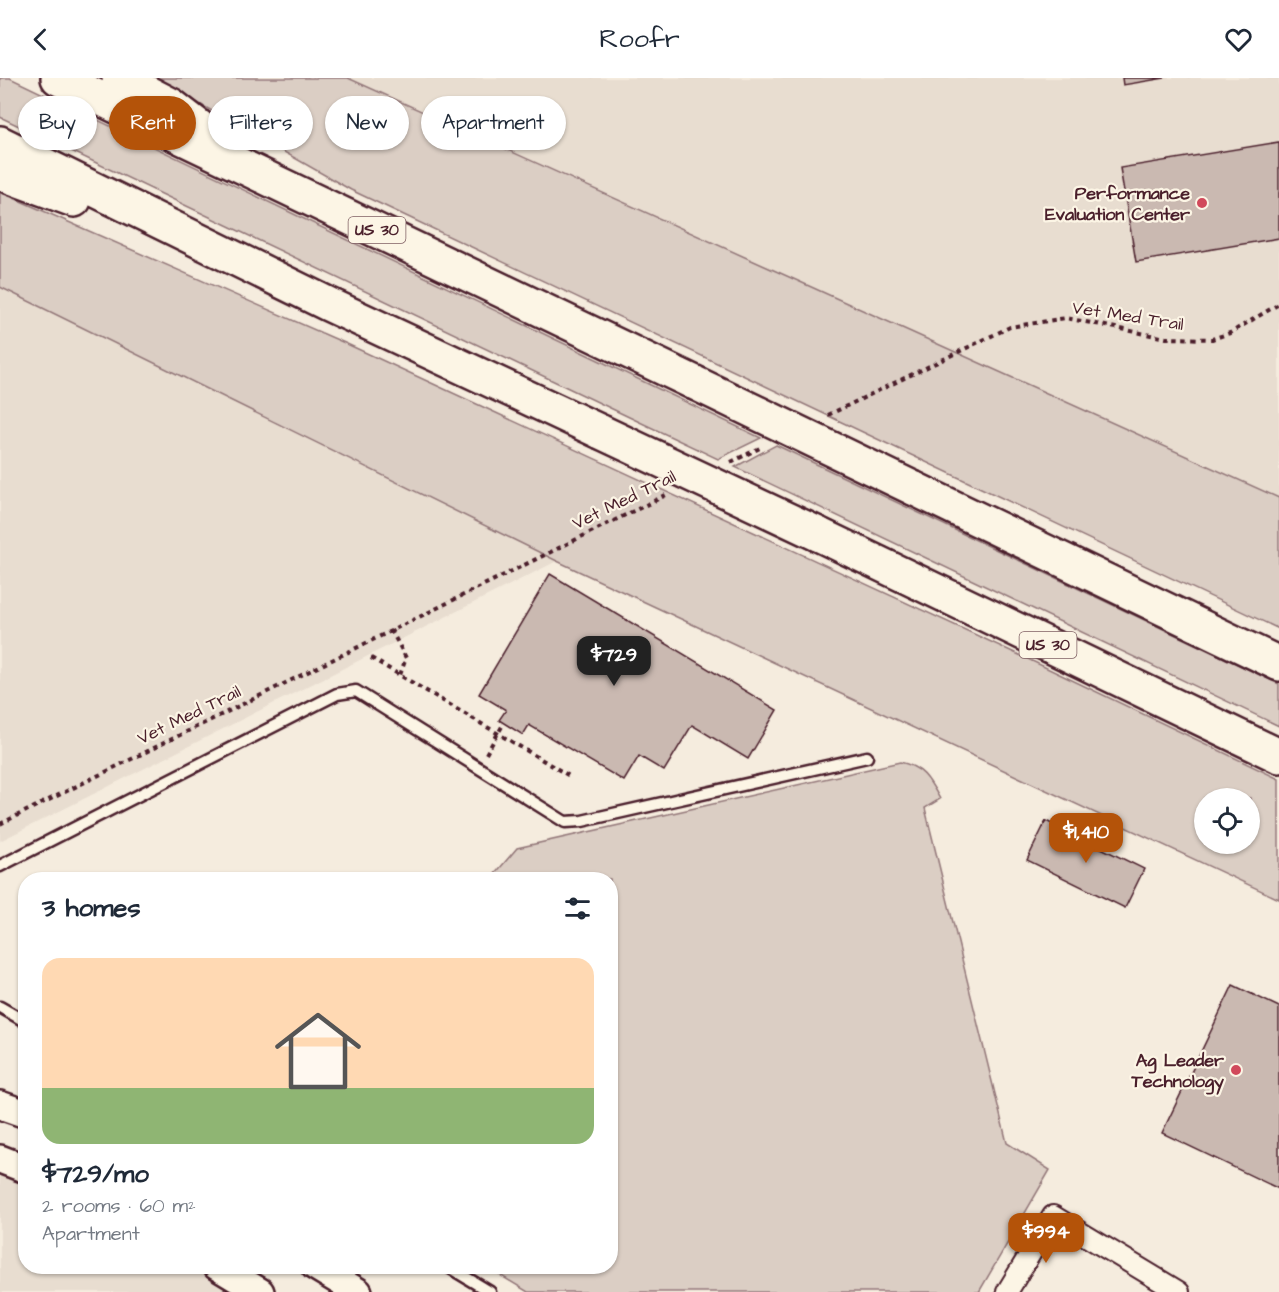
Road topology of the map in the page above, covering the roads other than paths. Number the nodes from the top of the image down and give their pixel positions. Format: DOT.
graph roads {
  1 [pos="58,78"];
  2 [pos="119,78"];
  3 [pos="0,143"];
  4 [pos="252,169"];
  5 [pos="0,173"];
  6 [pos="328,304"];
  7 [pos="1279,664"];
  8 [pos="1279,756"];
  9 [pos="867,757"];
  10 [pos="0,866"];
  11 [pos="0,1007"];
  12 [pos="18,1017"];
  13 [pos="0,1105"];
  14 [pos="18,1111"];
  15 [pos="0,1159"];
  16 [pos="18,1166"];
  17 [pos="230,1274"];
  18 [pos="328,1274"];
  19 [pos="460,1274"];
  20 [pos="260,1292"];
  21 [pos="358,1292"];
  22 [pos="490,1292"];
  23 [pos="1007,1292"];
  24 [pos="1179,1292"];
  1 -- 4 [label="highway, US 30"];
  2 -- 4 [label="highway"];
  3 -- 6 [label="highway, US 30"];
  4 -- 7 [label="highway, US 30, bridge"];
  5 -- 6 [label="highway"];
  6 -- 8 [label="highway, US 30, bridge"];
  9 -- 10 [label="lane"];
  11 -- 12 [label="lane"];
  13 -- 14 [label="main road"];
  15 -- 16 [label="main road"];
  17 -- 20 [label="main road"];
  18 -- 21 [label="main road"];
  19 -- 22 [label="lane"];
  23 -- 24 [label="street"];
}
